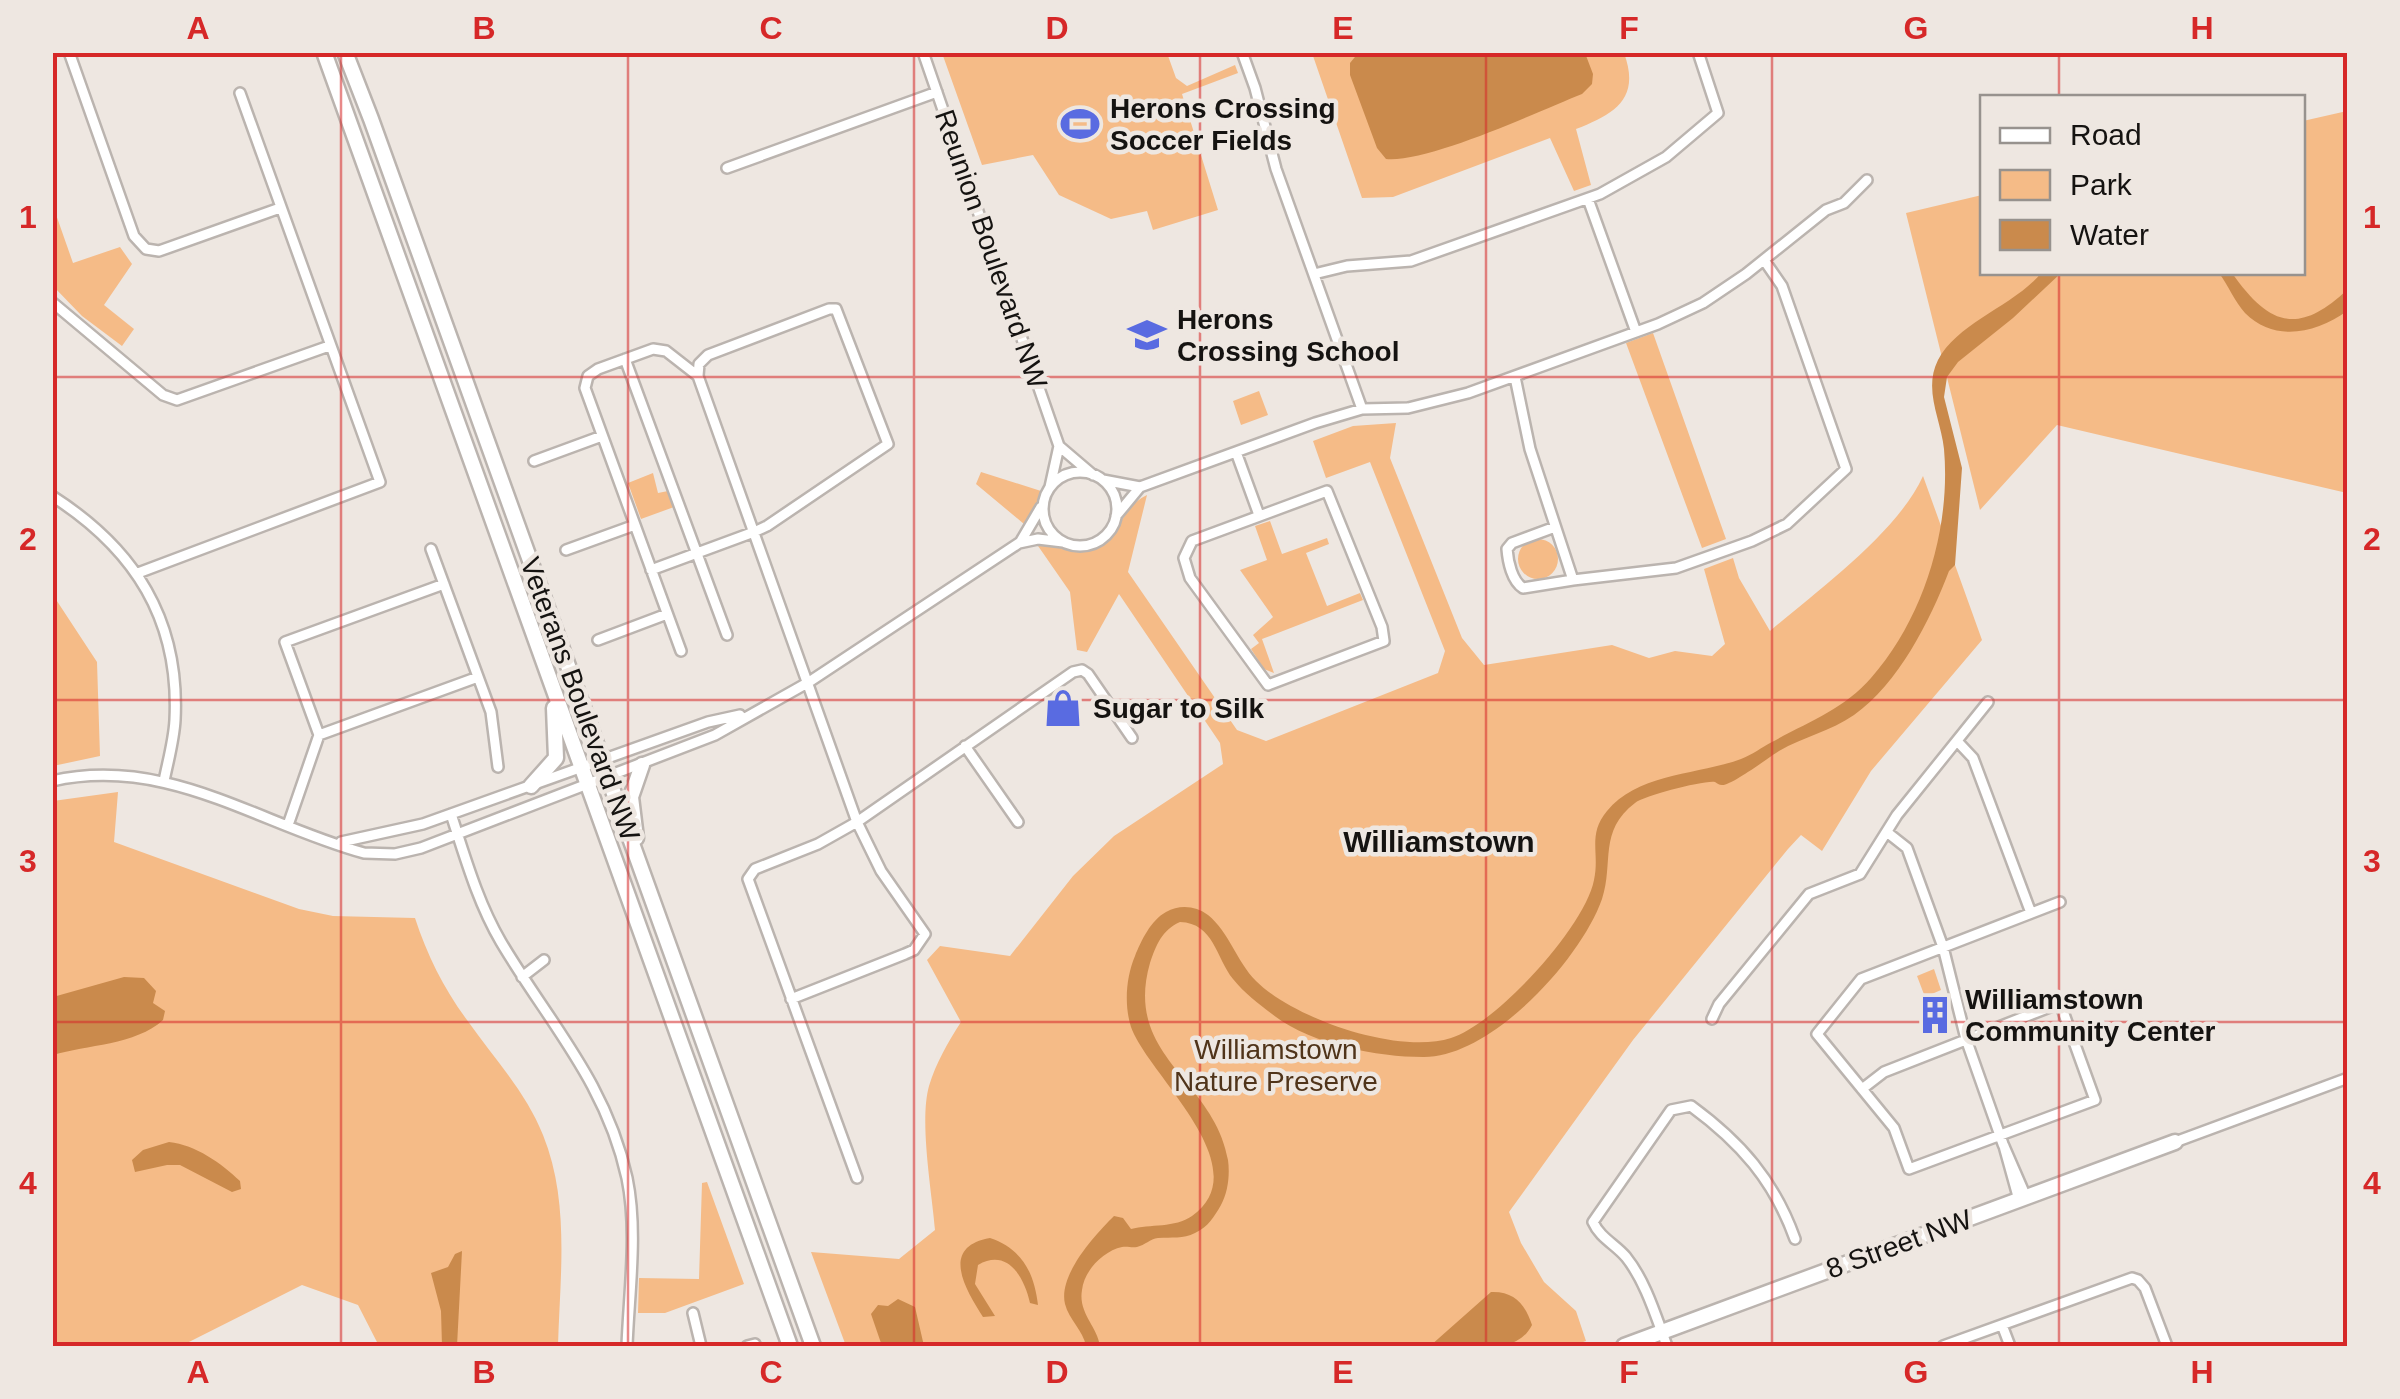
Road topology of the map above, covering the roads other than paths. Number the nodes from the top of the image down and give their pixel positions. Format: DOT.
graph roads {
  1 [pos="69,52"];
  2 [pos="324,52"];
  3 [pos="344,52"];
  4 [pos="923,52"];
  5 [pos="1242,52"];
  6 [pos="1698,52"];
  7 [pos="937,92"];
  8 [pos="240,93"];
  9 [pos="728,168"];
  10 [pos="1868,180"];
  11 [pos="1588,199"];
  12 [pos="280,208"];
  13 [pos="1764,260"];
  14 [pos="1314,274"];
  15 [pos="52,302"];
  16 [pos="1636,332"];
  17 [pos="330,346"];
  18 [pos="625,359"];
  19 [pos="698,376"];
  20 [pos="1515,378"];
  21 [pos="1362,409"];
  22 [pos="602,436"];
  23 [pos="1059,446"];
  24 [pos="1236,452"];
  25 [pos="534,461"];
  26 [pos="1097,477"];
  27 [pos="1140,487"];
  28 [pos="1050,489"];
  29 [pos="52,496"];
  30 [pos="1044,503"];
  31 [pos="1116,516"];
  32 [pos="1259,516"];
  33 [pos="635,525"];
  34 [pos="1554,527"];
  35 [pos="754,532"];
  36 [pos="1063,542"];
  37 [pos="1019,543"];
  38 [pos="431,550"];
  39 [pos="566,550"];
  40 [pos="697,553"];
  41 [pos="651,570"];
  42 [pos="138,573"];
  43 [pos="1573,580"];
  44 [pos="444,584"];
  45 [pos="667,614"];
  46 [pos="727,634"];
  47 [pos="598,640"];
  48 [pos="681,651"];
  49 [pos="478,677"];
  50 [pos="550,678"];
  51 [pos="809,682"];
  52 [pos="1988,702"];
  53 [pos="749,713"];
  54 [pos="319,734"];
  55 [pos="1132,738"];
  56 [pos="1957,741"];
  57 [pos="965,746"];
  58 [pos="602,760"];
  59 [pos="642,764"];
  60 [pos="498,767"];
  61 [pos="582,768"];
  62 [pos="608,778"];
  63 [pos="164,781"];
  64 [pos="52,782"];
  65 [pos="531,786"];
  66 [pos="588,786"];
  67 [pos="450,814"];
  68 [pos="858,822"];
  69 [pos="1018,822"];
  70 [pos="288,825"];
  71 [pos="1888,833"];
  72 [pos="458,835"];
  73 [pos="338,843"];
  74 [pos="639,864"];
  75 [pos="2060,902"];
  76 [pos="2031,913"];
  77 [pos="1943,948"];
  78 [pos="544,960"];
  79 [pos="522,977"];
  80 [pos="791,1000"];
  81 [pos="1712,1019"];
  82 [pos="1966,1038"];
  83 [pos="2348,1078"];
  84 [pos="1862,1089"];
  85 [pos="2002,1140"];
  86 [pos="2174,1142"];
  87 [pos="858,1178"];
  88 [pos="2023,1198"];
  89 [pos="1795,1238"];
  90 [pos="693,1313"];
  91 [pos="2002,1325"];
  92 [pos="1664,1339"];
  93 [pos="627,1346"];
  94 [pos="701,1346"];
  95 [pos="790,1346"];
  96 [pos="813,1346"];
  97 [pos="1624,1346"];
  98 [pos="1943,1346"];
  99 [pos="2010,1346"];
  100 [pos="2167,1346"];
  1 -- 12 [label="street"];
  2 -- 50 [label="main road, Veterans Boulevard NW"];
  3 -- 58 [label="main road, Veterans Boulevard NW"];
  4 -- 7 [label="street, Reunion Boulevard NW"];
  5 -- 14 [label="street"];
  6 -- 11 [label="street"];
  7 -- 9 [label="street"];
  7 -- 23 [label="street, Reunion Boulevard NW"];
  8 -- 12 [label="street"];
  10 -- 13 [label="street"];
  11 -- 14 [label="street"];
  11 -- 16 [label="street"];
  12 -- 17 [label="street"];
  13 -- 16 [label="street"];
  13 -- 43 [label="street"];
  14 -- 21 [label="street"];
  15 -- 17 [label="street"];
  16 -- 20 [label="street"];
  17 -- 42 [label="street"];
  18 -- 19 [label="street"];
  18 -- 22 [label="street"];
  18 -- 40 [label="street"];
  19 -- 35 [label="street"];
  19 -- 35 [label="street"];
  20 -- 21 [label="street"];
  20 -- 34 [label="street"];
  21 -- 24 [label="street"];
  22 -- 25 [label="street"];
  22 -- 33 [label="street"];
  23 -- 26 [label="street, Reunion Boulevard NW"];
  23 -- 28 [label="street"];
  24 -- 27 [label="street"];
  24 -- 32 [label="street"];
  26 -- 27 [label="street"];
  26 -- 28 [label="street"];
  26 -- 31 [label="street"];
  27 -- 31 [label="street"];
  28 -- 30 [label="street"];
  29 -- 42 [label="street"];
  30 -- 36 [label="street"];
  30 -- 37 [label="street"];
  31 -- 36 [label="street"];
  32 -- 32 [label="street"];
  33 -- 39 [label="street"];
  33 -- 41 [label="street"];
  34 -- 43 [label="street"];
  34 -- 43 [label="street"];
  35 -- 40 [label="street"];
  35 -- 51 [label="street"];
  36 -- 37 [label="street"];
  37 -- 51 [label="street"];
  38 -- 44 [label="street"];
  40 -- 41 [label="street"];
  40 -- 46 [label="street"];
  41 -- 45 [label="street"];
  42 -- 63 [label="street"];
  44 -- 49 [label="street"];
  44 -- 54 [label="street"];
  45 -- 47 [label="street"];
  45 -- 48 [label="street"];
  49 -- 54 [label="street"];
  49 -- 60 [label="street"];
  50 -- 61 [label="main road, Veterans Boulevard NW"];
  50 -- 65 [label="main road"];
  51 -- 53 [label="street"];
  51 -- 68 [label="street"];
  52 -- 56 [label="street"];
  53 -- 58 [label="street"];
  53 -- 59 [label="street"];
  54 -- 70 [label="street"];
  55 -- 57 [label="street"];
  56 -- 71 [label="street"];
  56 -- 76 [label="street"];
  57 -- 68 [label="street"];
  57 -- 69 [label="street"];
  58 -- 61 [label="street"];
  58 -- 62 [label="main road, Veterans Boulevard NW"];
  59 -- 62 [label="street"];
  59 -- 74 [label="main road"];
  61 -- 65 [label="street"];
  61 -- 66 [label="main road, Veterans Boulevard NW"];
  62 -- 66 [label="street"];
  62 -- 74 [label="main road, Veterans Boulevard NW"];
  63 -- 64 [label="street"];
  63 -- 70 [label="street"];
  65 -- 67 [label="street"];
  66 -- 72 [label="street"];
  66 -- 95 [label="main road, Veterans Boulevard NW"];
  67 -- 72 [label="street"];
  67 -- 73 [label="street"];
  68 -- 80 [label="street"];
  68 -- 80 [label="street"];
  70 -- 73 [label="street"];
  71 -- 77 [label="street"];
  71 -- 81 [label="street"];
  72 -- 73 [label="street"];
  72 -- 79 [label="street"];
  74 -- 96 [label="main road, Veterans Boulevard NW"];
  75 -- 76 [label="street"];
  76 -- 77 [label="street"];
  77 -- 82 [label="street"];
  77 -- 84 [label="street"];
  78 -- 79 [label="street"];
  79 -- 93 [label="street"];
  80 -- 87 [label="street"];
  82 -- 84 [label="street"];
  82 -- 85 [label="street"];
  82 -- 85 [label="street"];
  83 -- 86 [label="street"];
  84 -- 85 [label="street"];
  85 -- 88 [label="street"];
  86 -- 88 [label="main road, 8 Street NW"];
  88 -- 92 [label="main road, 8 Street NW"];
  89 -- 92 [label="street"];
  90 -- 94 [label="street"];
  91 -- 98 [label="street"];
  91 -- 99 [label="street"];
  91 -- 100 [label="street"];
  92 -- 97 [label="main road, 8 Street NW"];
}
